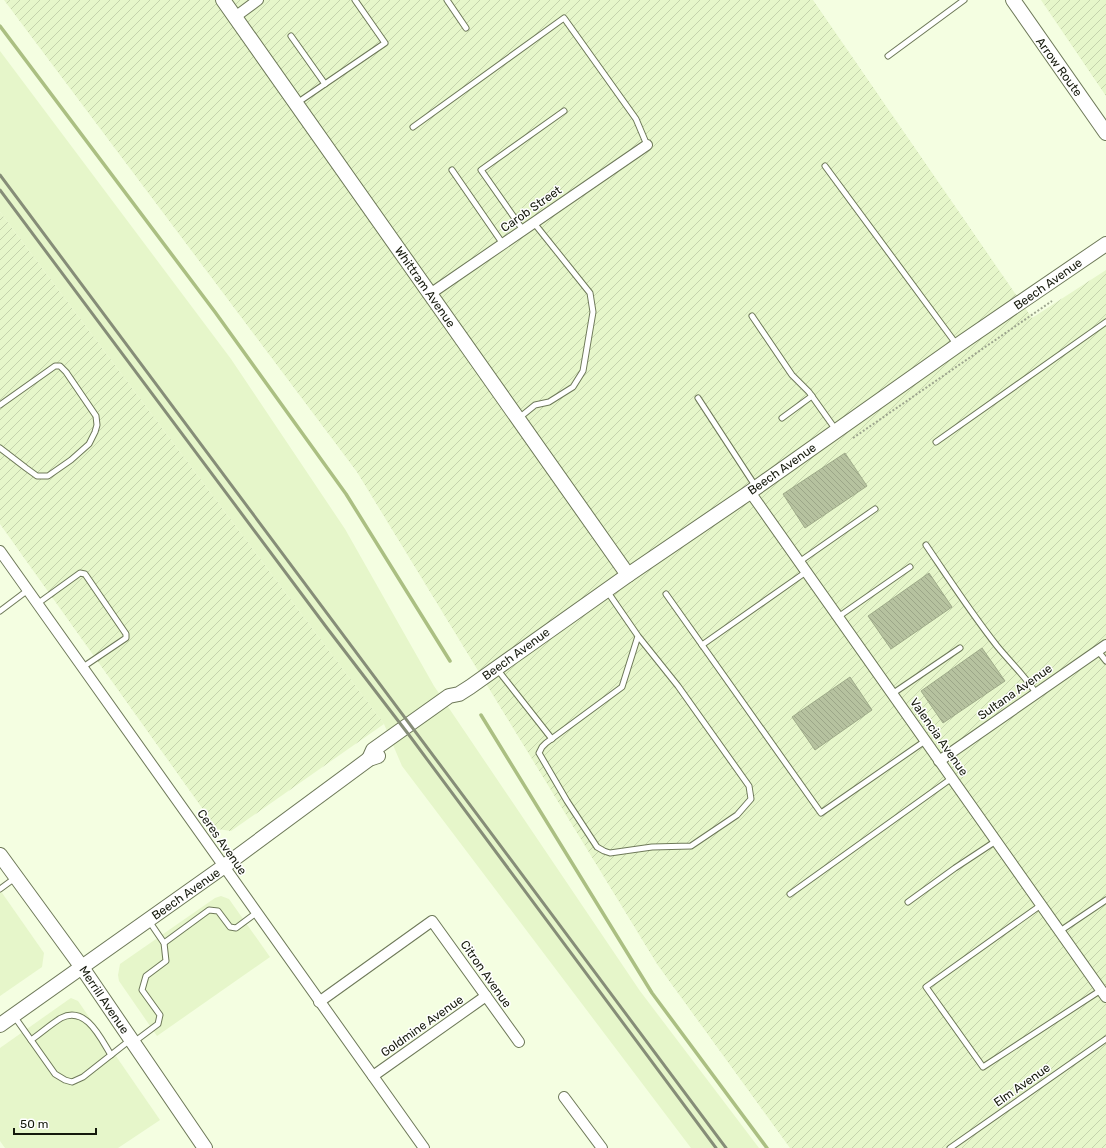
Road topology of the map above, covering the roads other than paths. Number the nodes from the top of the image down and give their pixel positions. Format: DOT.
graph roads {
  1 [pos="223,0"];
  2 [pos="258,0"];
  3 [pos="355,0"];
  4 [pos="447,0"];
  5 [pos="964,0"];
  6 [pos="1013,0"];
  7 [pos="235,17"];
  8 [pos="466,28"];
  9 [pos="291,36"];
  10 [pos="888,56"];
  11 [pos="325,84"];
  12 [pos="296,104"];
  13 [pos="564,111"];
  14 [pos="413,127"];
  15 [pos="1106,133"];
  16 [pos="647,145"];
  17 [pos="825,166"];
  18 [pos="452,170"];
  19 [pos="534,222"];
  20 [pos="523,230"];
  21 [pos="503,244"];
  22 [pos="1106,244"];
  23 [pos="430,294"];
  24 [pos="752,316"];
  25 [pos="1106,322"];
  26 [pos="958,345"];
  27 [pos="812,396"];
  28 [pos="698,398"];
  29 [pos="0,406"];
  30 [pos="782,418"];
  31 [pos="518,419"];
  32 [pos="836,431"];
  33 [pos="936,442"];
  34 [pos="0,448"];
  35 [pos="753,490"];
  36 [pos="875,509"];
  37 [pos="926,544"];
  38 [pos="0,551"];
  39 [pos="799,562"];
  40 [pos="910,567"];
  41 [pos="806,572"];
  42 [pos="628,575"];
  43 [pos="28,590"];
  44 [pos="606,590"];
  45 [pos="666,594"];
  46 [pos="37,604"];
  47 [pos="0,611"];
  48 [pos="838,617"];
  49 [pos="638,636"];
  50 [pos="702,645"];
  51 [pos="960,648"];
  52 [pos="1102,648"];
  53 [pos="1106,661"];
  54 [pos="82,668"];
  55 [pos="497,668"];
  56 [pos="1036,693"];
  57 [pos="892,694"];
  58 [pos="552,739"];
  59 [pos="925,741"];
  60 [pos="939,761"];
  61 [pos="952,778"];
  62 [pos="996,841"];
  63 [pos="0,855"];
  64 [pos="223,868"];
  65 [pos="16,878"];
  66 [pos="0,889"];
  67 [pos="790,894"];
  68 [pos="1106,900"];
  69 [pos="908,902"];
  70 [pos="1041,905"];
  71 [pos="256,913"];
  72 [pos="148,920"];
  73 [pos="1060,932"];
  74 [pos="164,943"];
  75 [pos="82,966"];
  76 [pos="1104,994"];
  77 [pos="486,996"];
  78 [pos="319,1002"];
  79 [pos="13,1016"];
  80 [pos="0,1025"];
  81 [pos="1106,1039"];
  82 [pos="30,1040"];
  83 [pos="132,1041"];
  84 [pos="519,1042"];
  85 [pos="112,1055"];
  86 [pos="373,1076"];
  87 [pos="564,1097"];
  88 [pos="600,1147"];
  89 [pos="205,1148"];
  90 [pos="424,1148"];
  91 [pos="950,1148"];
  1 -- 7 [label="main road, Whittram Avenue"];
  2 -- 7 [label="street"];
  3 -- 11 [label="lane"];
  4 -- 8 [label="lane"];
  5 -- 10 [label="lane"];
  6 -- 15 [label="main road, Arrow Route"];
  7 -- 12 [label="main road, Whittram Avenue"];
  9 -- 11 [label="lane"];
  11 -- 12 [label="lane"];
  12 -- 23 [label="main road, Whittram Avenue"];
  13 -- 20 [label="lane"];
  14 -- 16 [label="lane"];
  16 -- 19 [label="street, Carob Street"];
  17 -- 26 [label="lane"];
  18 -- 21 [label="lane"];
  19 -- 20 [label="street, Carob Street"];
  19 -- 31 [label="lane"];
  20 -- 21 [label="street, Carob Street"];
  21 -- 23 [label="street, Carob Street"];
  22 -- 26 [label="main road, Beech Avenue"];
  23 -- 31 [label="main road, Whittram Avenue"];
  24 -- 27 [label="lane"];
  25 -- 33 [label="lane"];
  26 -- 32 [label="main road, Beech Avenue"];
  27 -- 30 [label="lane"];
  27 -- 32 [label="lane"];
  28 -- 35 [label="lane"];
  29 -- 34 [label="lane"];
  31 -- 42 [label="main road, Whittram Avenue"];
  32 -- 35 [label="main road, Beech Avenue"];
  35 -- 39 [label="street, Valencia Avenue"];
  35 -- 42 [label="main road, Beech Avenue"];
  36 -- 39 [label="lane"];
  37 -- 56 [label="lane"];
  38 -- 43 [label="street, Ceres Avenue"];
  39 -- 41 [label="street, Valencia Avenue"];
  40 -- 48 [label="lane"];
  41 -- 48 [label="street, Valencia Avenue"];
  41 -- 50 [label="lane"];
  42 -- 44 [label="main road, Beech Avenue"];
  43 -- 46 [label="street, Ceres Avenue"];
  43 -- 47 [label="lane"];
  44 -- 49 [label="lane"];
  44 -- 55 [label="main road, Beech Avenue"];
  45 -- 50 [label="lane"];
  46 -- 54 [label="street, Ceres Avenue"];
  46 -- 54 [label="lane"];
  48 -- 57 [label="street, Valencia Avenue"];
  49 -- 58 [label="lane"];
  49 -- 58 [label="lane"];
  50 -- 59 [label="lane"];
  51 -- 57 [label="lane"];
  52 -- 53 [label="lane"];
  52 -- 56 [label="street, Sultana Avenue"];
  54 -- 64 [label="street, Ceres Avenue"];
  55 -- 58 [label="lane"];
  55 -- 64 [label="main road, Beech Avenue"];
  56 -- 60 [label="street, Sultana Avenue"];
  57 -- 59 [label="street, Valencia Avenue"];
  59 -- 60 [label="street, Valencia Avenue"];
  60 -- 61 [label="street, Valencia Avenue"];
  61 -- 62 [label="street, Valencia Avenue"];
  61 -- 67 [label="lane"];
  62 -- 69 [label="lane"];
  62 -- 70 [label="street, Valencia Avenue"];
  63 -- 65 [label="main road, Merrill Avenue"];
  64 -- 71 [label="street, Ceres Avenue"];
  64 -- 72 [label="main road, Beech Avenue"];
  65 -- 66 [label="lane"];
  65 -- 75 [label="main road, Merrill Avenue"];
  68 -- 73 [label="lane"];
  70 -- 73 [label="street, Valencia Avenue"];
  70 -- 76 [label="lane"];
  71 -- 74 [label="lane"];
  71 -- 78 [label="street, Ceres Avenue"];
  72 -- 74 [label="lane"];
  72 -- 75 [label="main road, Beech Avenue"];
  73 -- 76 [label="street, Valencia Avenue"];
  74 -- 83 [label="lane"];
  75 -- 79 [label="main road, Beech Avenue"];
  75 -- 83 [label="main road, Merrill Avenue"];
  77 -- 78 [label="street, Citron Avenue"];
  77 -- 84 [label="street, Citron Avenue"];
  77 -- 86 [label="street, Goldmine Avenue"];
  78 -- 86 [label="street, Ceres Avenue"];
  79 -- 80 [label="main road, Beech Avenue"];
  79 -- 82 [label="lane"];
  81 -- 91 [label="lane, Elm Avenue"];
  82 -- 85 [label="lane"];
  82 -- 85 [label="lane"];
  83 -- 85 [label="lane"];
  83 -- 89 [label="main road, Merrill Avenue"];
  86 -- 90 [label="street, Ceres Avenue"];
  87 -- 88 [label="street"];
}
